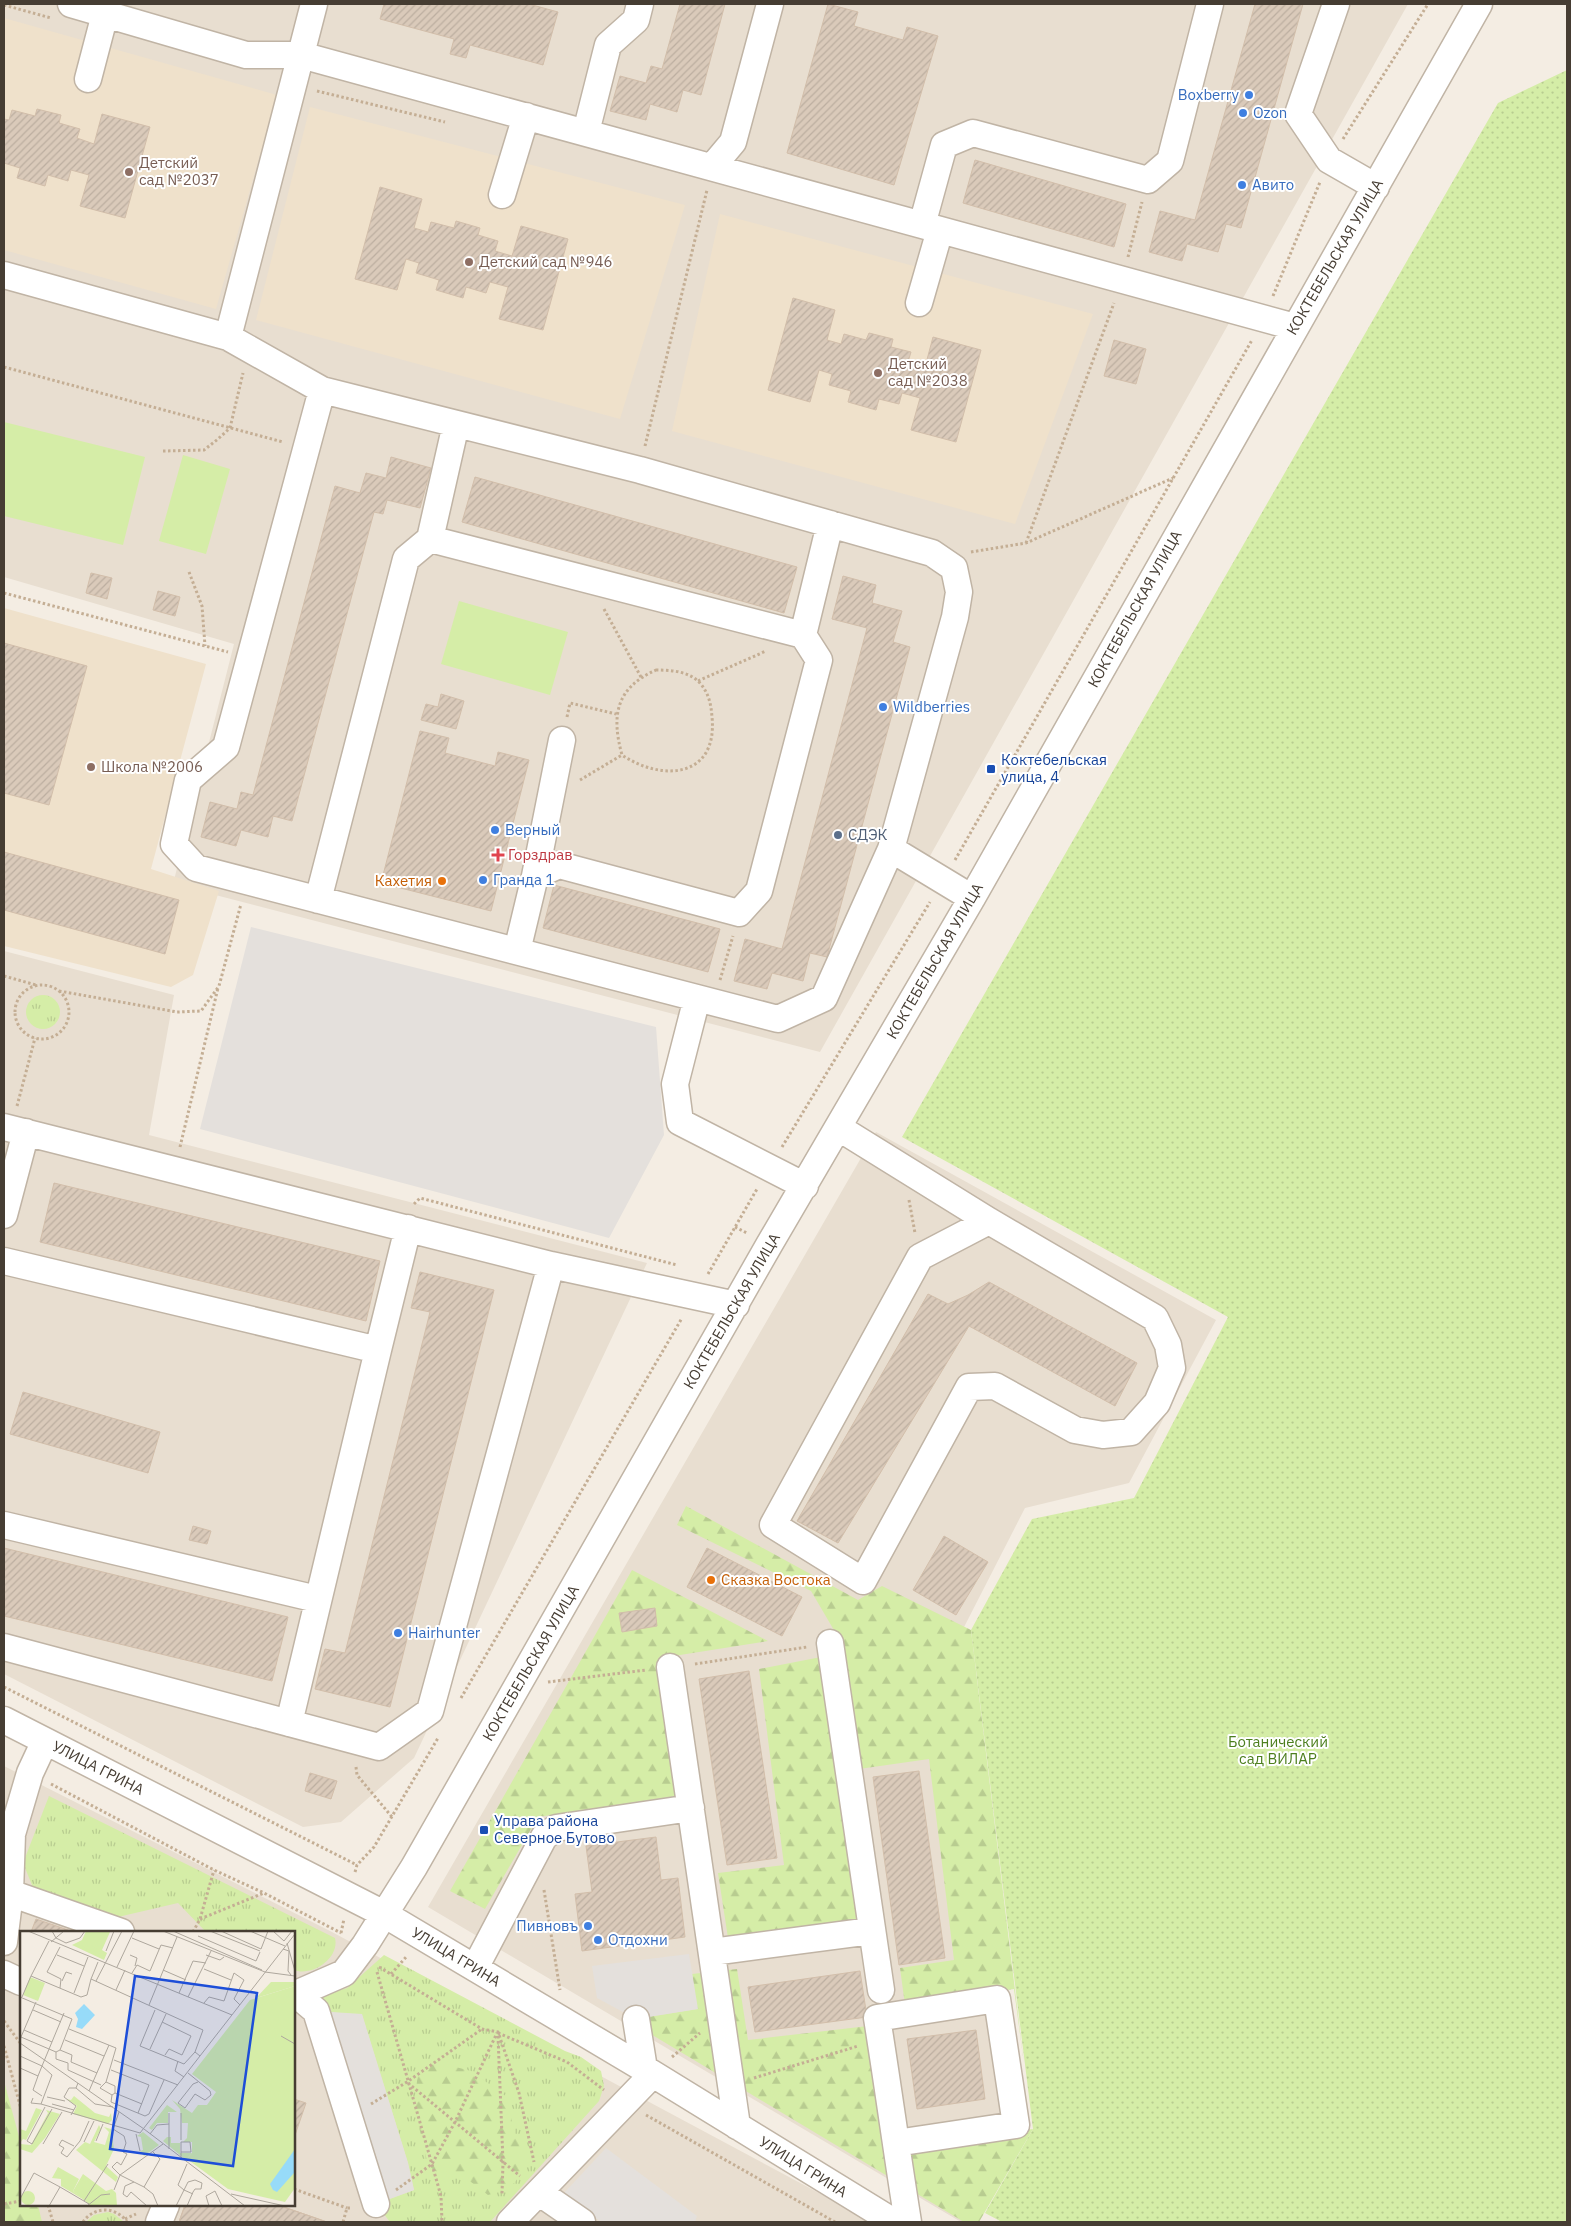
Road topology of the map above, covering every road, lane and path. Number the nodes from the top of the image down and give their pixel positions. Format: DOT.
graph roads {
  1 [pos="314,4"];
  2 [pos="640,4"];
  3 [pos="770,4"];
  4 [pos="1210,4"];
  5 [pos="1336,4"];
  6 [pos="1428,4"];
  7 [pos="1479,4"];
  8 [pos="4,5"];
  9 [pos="64,11"];
  10 [pos="105,14"];
  11 [pos="301,55"];
  12 [pos="88,79"];
  13 [pos="293,85"];
  14 [pos="526,116"];
  15 [pos="453,124"];
  16 [pos="586,132"];
  17 [pos="1329,160"];
  18 [pos="712,167"];
  19 [pos="1148,180"];
  20 [pos="1376,187"];
  21 [pos="697,190"];
  22 [pos="706,192"];
  23 [pos="502,195"];
  24 [pos="716,195"];
  25 [pos="931,228"];
  26 [pos="4,275"];
  27 [pos="1118,292"];
  28 [pos="1104,301"];
  29 [pos="919,303"];
  30 [pos="1264,319"];
  31 [pos="1295,328"];
  32 [pos="238,342"];
  33 [pos="4,367"];
  34 [pos="322,390"];
  35 [pos="456,424"];
  36 [pos="230,428"];
  37 [pos="306,448"];
  38 [pos="163,451"];
  39 [pos="640,470"];
  40 [pos="1173,478"];
  41 [pos="830,524"];
  42 [pos="430,539"];
  43 [pos="1026,543"];
  44 [pos="940,558"];
  45 [pos="190,572"];
  46 [pos="588,580"];
  47 [pos="4,593"];
  48 [pos="803,635"];
  49 [pos="205,646"];
  50 [pos="768,650"];
  51 [pos="250,658"];
  52 [pos="641,677"];
  53 [pos="698,681"];
  54 [pos="616,714"];
  55 [pos="562,740"];
  56 [pos="622,755"];
  57 [pos="551,798"];
  58 [pos="891,849"];
  59 [pos="535,876"];
  60 [pos="943,880"];
  61 [pos="247,881"];
  62 [pos="972,898"];
  63 [pos="318,900"];
  64 [pos="739,913"];
  65 [pos="517,951"];
  66 [pos="4,976"];
  67 [pos="36,985"];
  68 [pos="219,986"];
  69 [pos="59,991"];
  70 [pos="706,1000"];
  71 [pos="35,1038"];
  72 [pos="839,1128"];
  73 [pos="13,1129"];
  74 [pos="770,1168"];
  75 [pos="903,1168"];
  76 [pos="175,1170"];
  77 [pos="805,1186"];
  78 [pos="4,1215"];
  79 [pos="409,1218"];
  80 [pos="989,1221"];
  81 [pos="920,1256"];
  82 [pos="4,1261"];
  83 [pos="551,1265"];
  84 [pos="681,1266"];
  85 [pos="695,1296"];
  86 [pos="736,1305"];
  87 [pos="378,1350"];
  88 [pos="4,1525"];
  89 [pos="317,1599"];
  90 [pos="830,1643"];
  91 [pos="4,1648"];
  92 [pos="670,1667"];
  93 [pos="546,1683"];
  94 [pos="4,1687"];
  95 [pos="458,1704"];
  96 [pos="4,1720"];
  97 [pos="289,1723"];
  98 [pos="438,1737"];
  99 [pos="45,1741"];
  100 [pos="30,1773"];
  101 [pos="357,1775"];
  102 [pos="691,1808"];
  103 [pos="392,1817"];
  104 [pos="214,1870"];
  105 [pos="543,1887"];
  106 [pos="264,1893"];
  107 [pos="7,1897"];
  108 [pos="384,1914"];
  109 [pos="200,1919"];
  110 [pos="118,1931"];
  111 [pos="194,1931"];
  112 [pos="872,1931"];
  113 [pos="4,1942"];
  114 [pos="366,1946"];
  115 [pos="712,1952"];
  116 [pos="475,1968"];
  117 [pos="4,1974"];
  118 [pos="20,1982"];
  119 [pos="880,1990"];
  120 [pos="561,1991"];
  121 [pos="295,1993"];
  122 [pos="721,2014"];
  123 [pos="636,2019"];
  124 [pos="4,2021"];
  125 [pos="482,2029"];
  126 [pos="498,2032"];
  127 [pos="880,2039"];
  128 [pos="20,2043"];
  129 [pos="4,2046"];
  130 [pos="648,2071"];
  131 [pos="407,2082"];
  132 [pos="731,2086"];
  133 [pos="625,2104"];
  134 [pos="20,2105"];
  135 [pos="349,2117"];
  136 [pos="455,2122"];
  137 [pos="737,2126"];
  138 [pos="896,2143"];
  139 [pos="503,2162"];
  140 [pos="432,2164"];
  141 [pos="295,2189"];
  142 [pos="540,2192"];
  143 [pos="502,2196"];
  144 [pos="20,2201"];
  145 [pos="4,2204"];
  146 [pos="48,2206"];
  147 [pos="166,2206"];
  148 [pos="347,2208"];
  149 [pos="366,2208"];
  150 [pos="53,2222"];
  151 [pos="83,2222"];
  152 [pos="128,2222"];
  153 [pos="159,2222"];
  154 [pos="343,2222"];
  155 [pos="442,2222"];
  156 [pos="510,2222"];
  157 [pos="582,2222"];
  158 [pos="835,2222"];
  159 [pos="894,2222"];
  160 [pos="908,2222"];
  1 -- 11 [label="street"];
  2 -- 16 [label="street"];
  3 -- 18 [label="street"];
  4 -- 19 [label="street"];
  5 -- 17 [label="street"];
  6 -- 17 [label="path"];
  7 -- 20 [label="street, КОКТЕБЕЛЬСКАЯ УЛИЦА"];
  8 -- 9 [label="path"];
  9 -- 10 [label="street"];
  10 -- 11 [label="street"];
  10 -- 12 [label="street"];
  11 -- 13 [label="street"];
  11 -- 14 [label="street"];
  13 -- 15 [label="path"];
  13 -- 32 [label="street"];
  14 -- 16 [label="street"];
  14 -- 23 [label="street"];
  16 -- 18 [label="street"];
  17 -- 20 [label="street"];
  17 -- 30 [label="path"];
  18 -- 22 [label="path"];
  18 -- 25 [label="street"];
  19 -- 25 [label="street"];
  19 -- 27 [label="path"];
  20 -- 31 [label="street, КОКТЕБЕЛЬСКАЯ УЛИЦА"];
  21 -- 22 [label="path"];
  22 -- 24 [label="path"];
  22 -- 39 [label="path"];
  25 -- 27 [label="street"];
  25 -- 29 [label="street"];
  26 -- 32 [label="street"];
  27 -- 28 [label="path"];
  27 -- 30 [label="street"];
  27 -- 43 [label="path"];
  30 -- 31 [label="street"];
  30 -- 40 [label="path"];
  31 -- 62 [label="street, КОКТЕБЕЛЬСКАЯ УЛИЦА"];
  32 -- 34 [label="street"];
  32 -- 36 [label="path"];
  33 -- 36 [label="path"];
  34 -- 35 [label="street"];
  34 -- 37 [label="street"];
  35 -- 39 [label="street"];
  35 -- 42 [label="street"];
  36 -- 37 [label="path"];
  36 -- 38 [label="path"];
  37 -- 51 [label="street"];
  39 -- 41 [label="street"];
  40 -- 43 [label="path"];
  40 -- 60 [label="path"];
  41 -- 44 [label="street"];
  41 -- 48 [label="street"];
  42 -- 46 [label="street"];
  42 -- 63 [label="street"];
  43 -- 44 [label="path"];
  44 -- 58 [label="street"];
  45 -- 49 [label="path"];
  46 -- 48 [label="street"];
  46 -- 52 [label="path"];
  47 -- 49 [label="path"];
  48 -- 64 [label="street"];
  49 -- 51 [label="path"];
  50 -- 53 [label="path"];
  51 -- 61 [label="street"];
  52 -- 53 [label="path"];
  52 -- 54 [label="path"];
  53 -- 56 [label="path"];
  54 -- 55 [label="path"];
  54 -- 56 [label="path"];
  55 -- 57 [label="street"];
  56 -- 57 [label="path"];
  57 -- 59 [label="street"];
  58 -- 60 [label="street"];
  58 -- 70 [label="street"];
  59 -- 64 [label="street"];
  59 -- 65 [label="street"];
  60 -- 62 [label="street"];
  60 -- 74 [label="path"];
  61 -- 63 [label="street"];
  61 -- 68 [label="path"];
  62 -- 72 [label="street, КОКТЕБЕЛЬСКАЯ УЛИЦА"];
  63 -- 65 [label="street"];
  64 -- 70 [label="path"];
  65 -- 70 [label="street"];
  66 -- 67 [label="path"];
  67 -- 69 [label="path"];
  67 -- 71 [label="path"];
  68 -- 69 [label="path"];
  68 -- 76 [label="path"];
  69 -- 71 [label="path"];
  70 -- 74 [label="street"];
  71 -- 73 [label="path"];
  72 -- 75 [label="street"];
  72 -- 77 [label="street, КОКТЕБЕЛЬСКАЯ УЛИЦА"];
  73 -- 76 [label="street"];
  73 -- 78 [label="street"];
  74 -- 77 [label="street"];
  74 -- 85 [label="path"];
  75 -- 80 [label="street"];
  75 -- 81 [label="path"];
  76 -- 79 [label="street"];
  77 -- 86 [label="street, КОКТЕБЕЛЬСКАЯ УЛИЦА"];
  79 -- 83 [label="street"];
  79 -- 84 [label="path"];
  79 -- 87 [label="street"];
  80 -- 81 [label="street"];
  80 -- 81 [label="street"];
  82 -- 87 [label="street"];
  83 -- 85 [label="street"];
  83 -- 97 [label="street"];
  85 -- 86 [label="street"];
  85 -- 95 [label="path"];
  86 -- 108 [label="street, КОКТЕБЕЛЬСКАЯ УЛИЦА"];
  87 -- 89 [label="street"];
  88 -- 89 [label="street"];
  89 -- 97 [label="street"];
  90 -- 92 [label="path"];
  90 -- 112 [label="street"];
  91 -- 97 [label="street"];
  92 -- 93 [label="path"];
  92 -- 102 [label="street"];
  94 -- 103 [label="path"];
  96 -- 99 [label="street, УЛИЦА ГРИНА"];
  98 -- 103 [label="path"];
  99 -- 100 [label="street"];
  99 -- 108 [label="street, УЛИЦА ГРИНА"];
  100 -- 104 [label="path"];
  100 -- 107 [label="street"];
  101 -- 103 [label="path"];
  102 -- 115 [label="street"];
  102 -- 116 [label="street"];
  104 -- 106 [label="path"];
  104 -- 109 [label="path"];
  105 -- 120 [label="path"];
  106 -- 109 [label="path"];
  106 -- 114 [label="path"];
  107 -- 110 [label="street"];
  107 -- 113 [label="street"];
  108 -- 114 [label="street, КОКТЕБЕЛЬСКАЯ УЛИЦА"];
  108 -- 116 [label="street, УЛИЦА ГРИНА"];
  109 -- 111 [label="path"];
  112 -- 115 [label="street"];
  112 -- 119 [label="street"];
  114 -- 121 [label="street, КОКТЕБЕЛЬСКАЯ УЛИЦА"];
  115 -- 122 [label="street"];
  116 -- 130 [label="street, УЛИЦА ГРИНА"];
  117 -- 118 [label="street"];
  121 -- 135 [label="street"];
  122 -- 130 [label="path"];
  122 -- 132 [label="street"];
  123 -- 130 [label="street"];
  124 -- 128 [label="path"];
  125 -- 126 [label="path"];
  125 -- 131 [label="path"];
  125 -- 131 [label="path"];
  126 -- 133 [label="path"];
  126 -- 136 [label="path"];
  126 -- 139 [label="path"];
  126 -- 142 [label="path"];
  127 -- 132 [label="path"];
  127 -- 138 [label="street"];
  127 -- 138 [label="street"];
  129 -- 134 [label="path"];
  130 -- 133 [label="street"];
  130 -- 137 [label="street, УЛИЦА ГРИНА"];
  131 -- 135 [label="path"];
  131 -- 136 [label="path"];
  131 -- 140 [label="path"];
  132 -- 137 [label="street"];
  133 -- 142 [label="street"];
  133 -- 158 [label="path"];
  135 -- 149 [label="street"];
  136 -- 139 [label="path"];
  136 -- 140 [label="path"];
  137 -- 159 [label="street, УЛИЦА ГРИНА"];
  138 -- 160 [label="street"];
  139 -- 142 [label="path"];
  139 -- 143 [label="path"];
  140 -- 149 [label="path"];
  140 -- 155 [label="path"];
  141 -- 148 [label="path"];
  142 -- 156 [label="street"];
  142 -- 157 [label="street"];
  144 -- 145 [label="path"];
  146 -- 150 [label="path"];
  147 -- 153 [label="street"];
  148 -- 149 [label="path"];
  148 -- 149 [label="path"];
  148 -- 154 [label="path"];
  151 -- 152 [label="path"];
}
